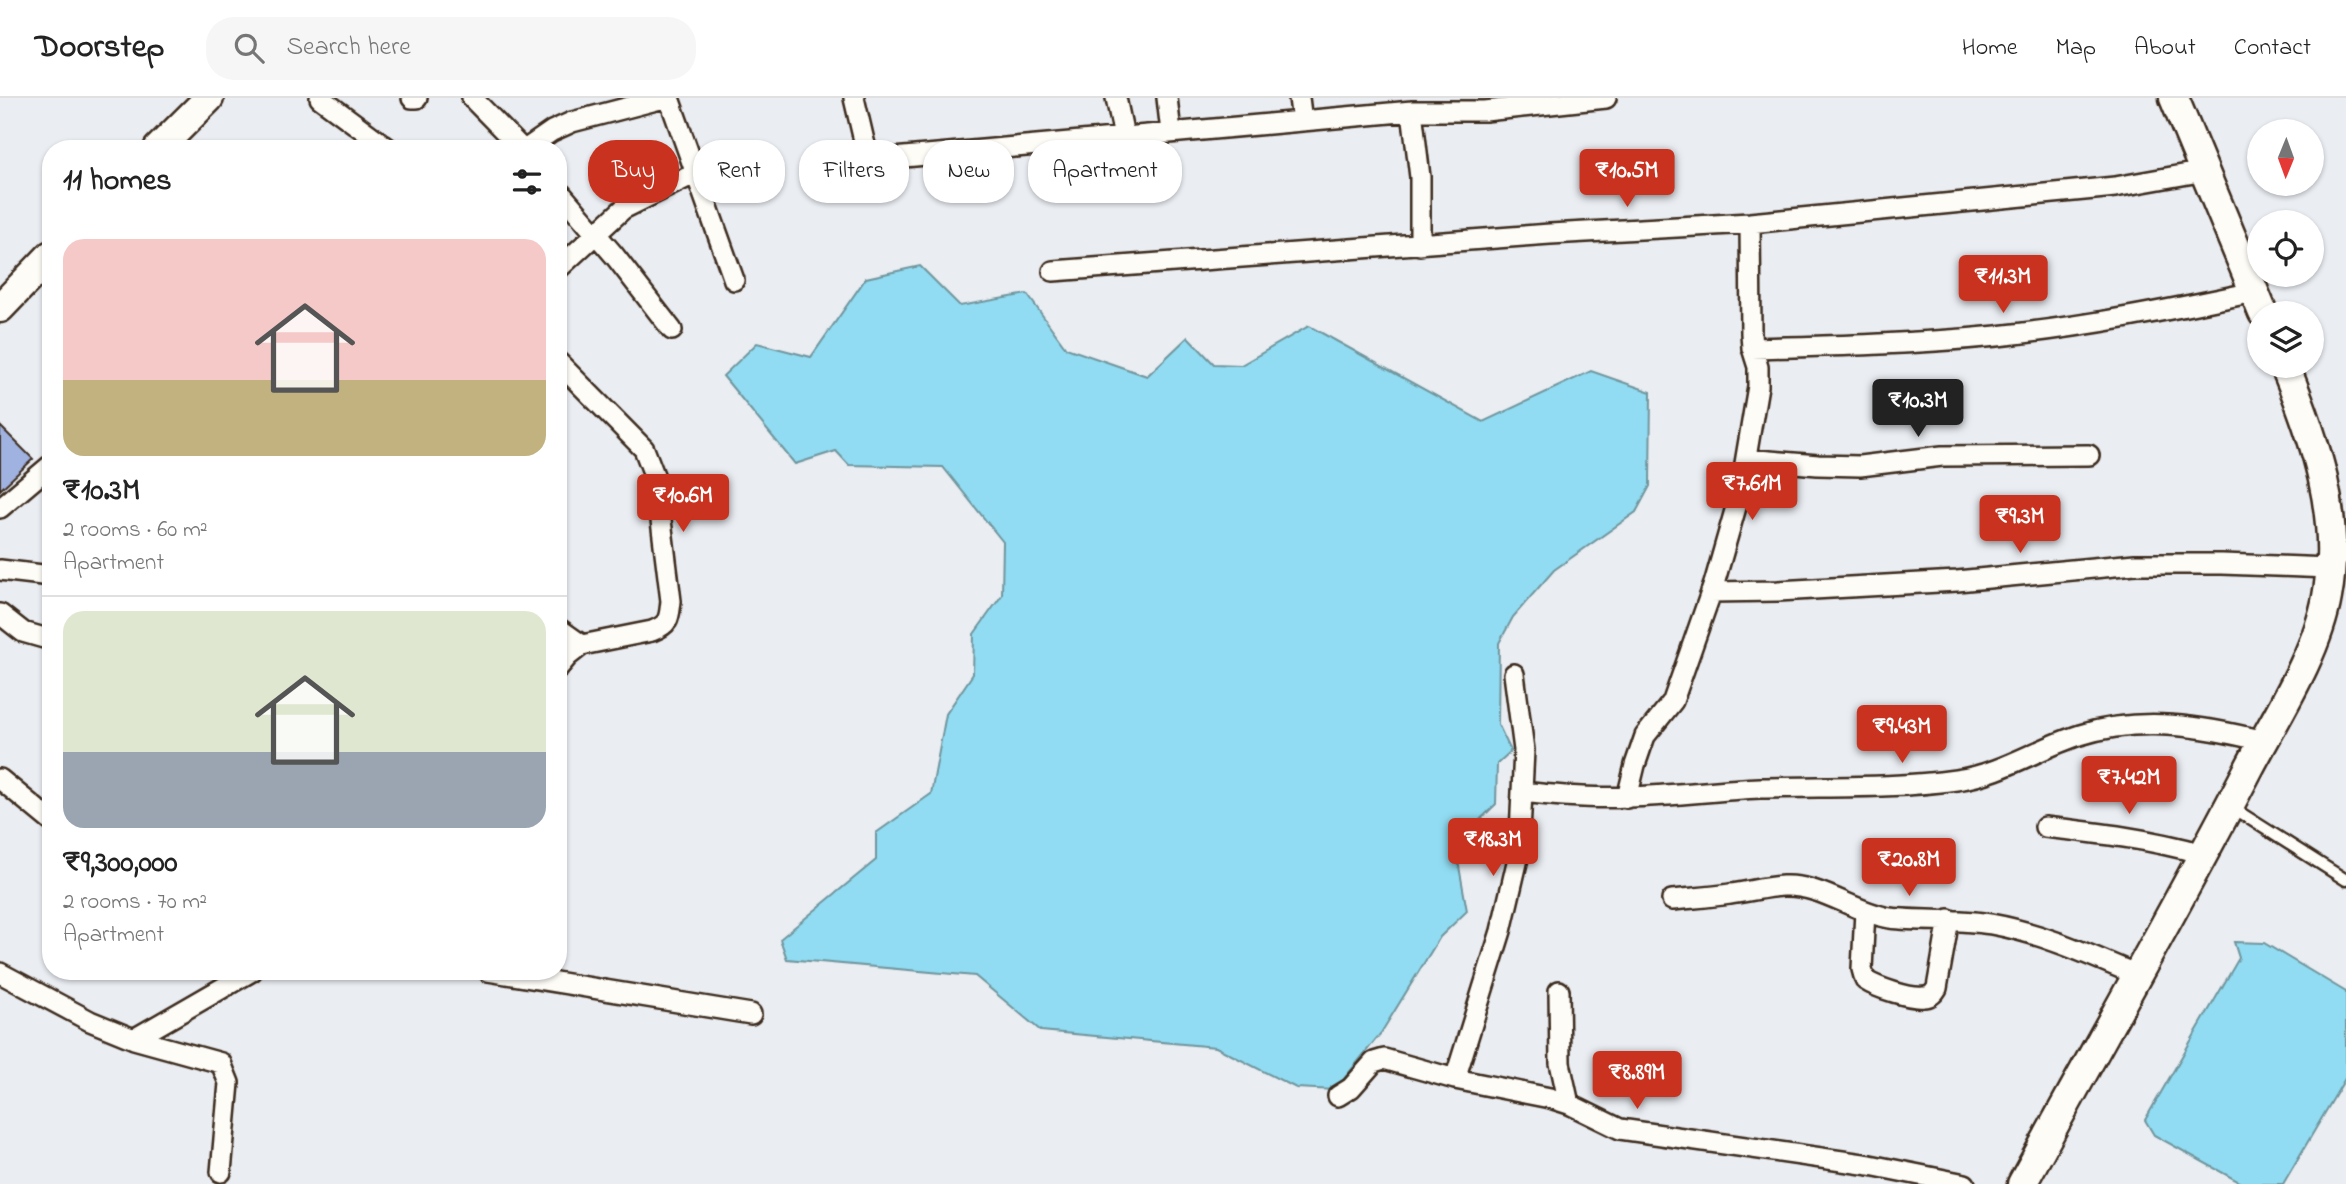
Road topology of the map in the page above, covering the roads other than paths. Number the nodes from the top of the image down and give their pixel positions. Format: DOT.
graph roads {
  1 [pos="209,98"];
  2 [pos="320,98"];
  3 [pos="472,98"];
  4 [pos="666,98"];
  5 [pos="854,98"];
  6 [pos="1116,98"];
  7 [pos="1167,98"];
  8 [pos="1299,98"];
  9 [pos="1606,98"];
  10 [pos="2174,98"];
  11 [pos="1412,111"];
  12 [pos="1302,121"];
  13 [pos="1171,132"];
  14 [pos="1124,136"];
  15 [pos="167,140"];
  16 [pos="376,140"];
  17 [pos="515,140"];
  18 [pos="538,140"];
  19 [pos="693,166"];
  20 [pos="2204,171"];
  21 [pos="693,174"];
  22 [pos="567,200"];
  23 [pos="707,203"];
  24 [pos="1750,223"];
  25 [pos="595,233"];
  26 [pos="1420,245"];
  27 [pos="567,260"];
  28 [pos="42,264"];
  29 [pos="1053,271"];
  30 [pos="734,279"];
  31 [pos="2258,301"];
  32 [pos="2247,304"];
  33 [pos="0,308"];
  34 [pos="672,330"];
  35 [pos="1752,348"];
  36 [pos="567,371"];
  37 [pos="2289,378"];
  38 [pos="2089,455"];
  39 [pos="1746,459"];
  40 [pos="42,473"];
  41 [pos="0,508"];
  42 [pos="2329,568"];
  43 [pos="0,570"];
  44 [pos="42,575"];
  45 [pos="1711,592"];
  46 [pos="0,614"];
  47 [pos="567,634"];
  48 [pos="42,637"];
  49 [pos="582,645"];
  50 [pos="567,657"];
  51 [pos="1514,674"];
  52 [pos="2263,741"];
  53 [pos="0,779"];
  54 [pos="1522,792"];
  55 [pos="1627,797"];
  56 [pos="2229,806"];
  57 [pos="42,814"];
  58 [pos="2045,827"];
  59 [pos="2203,854"];
  60 [pos="2346,880"];
  61 [pos="1672,900"];
  62 [pos="1865,911"];
  63 [pos="1949,919"];
  64 [pos="0,973"];
  65 [pos="2137,975"];
  66 [pos="235,980"];
  67 [pos="543,980"];
  68 [pos="1559,991"];
  69 [pos="751,1014"];
  70 [pos="134,1039"];
  71 [pos="1455,1079"];
  72 [pos="1338,1096"];
  73 [pos="1569,1104"];
  74 [pos="221,1172"];
  75 [pos="1965,1184"];
  76 [pos="2022,1184"];
  1 -- 15 [label="main road"];
  2 -- 16 [label="street"];
  3 -- 17 [label="street"];
  4 -- 18 [label="street"];
  4 -- 19 [label="street"];
  5 -- 14 [label="street"];
  6 -- 14 [label="street"];
  7 -- 13 [label="street"];
  8 -- 12 [label="street"];
  9 -- 11 [label="street"];
  10 -- 20 [label="main road"];
  11 -- 12 [label="street"];
  11 -- 26 [label="street"];
  12 -- 13 [label="street"];
  13 -- 14 [label="street"];
  20 -- 24 [label="street"];
  20 -- 31 [label="main road"];
  21 -- 25 [label="street"];
  22 -- 25 [label="street"];
  23 -- 30 [label="street"];
  24 -- 26 [label="street"];
  24 -- 35 [label="street"];
  25 -- 27 [label="street"];
  25 -- 34 [label="street"];
  26 -- 29 [label="street"];
  28 -- 33 [label="main road"];
  32 -- 35 [label="street"];
  35 -- 39 [label="street"];
  36 -- 49 [label="street"];
  37 -- 42 [label="main road"];
  38 -- 39 [label="street"];
  39 -- 45 [label="street"];
  40 -- 41 [label="street"];
  42 -- 45 [label="street"];
  42 -- 52 [label="main road"];
  43 -- 44 [label="street"];
  45 -- 55 [label="street"];
  46 -- 48 [label="street"];
  47 -- 49 [label="street"];
  49 -- 50 [label="street"];
  51 -- 54 [label="street"];
  52 -- 55 [label="street"];
  52 -- 56 [label="main road"];
  53 -- 57 [label="street"];
  54 -- 55 [label="street"];
  54 -- 71 [label="street"];
  56 -- 59 [label="main road"];
  56 -- 60 [label="lane"];
  58 -- 59 [label="street"];
  59 -- 65 [label="main road"];
  61 -- 62 [label="street"];
  62 -- 63 [label="street"];
  62 -- 63 [label="street"];
  63 -- 65 [label="street"];
  64 -- 70 [label="street"];
  65 -- 76 [label="main road"];
  66 -- 70 [label="street"];
  67 -- 69 [label="street"];
  68 -- 73 [label="street"];
  70 -- 74 [label="street"];
  71 -- 72 [label="street"];
  71 -- 73 [label="street"];
  73 -- 75 [label="street"];
}
